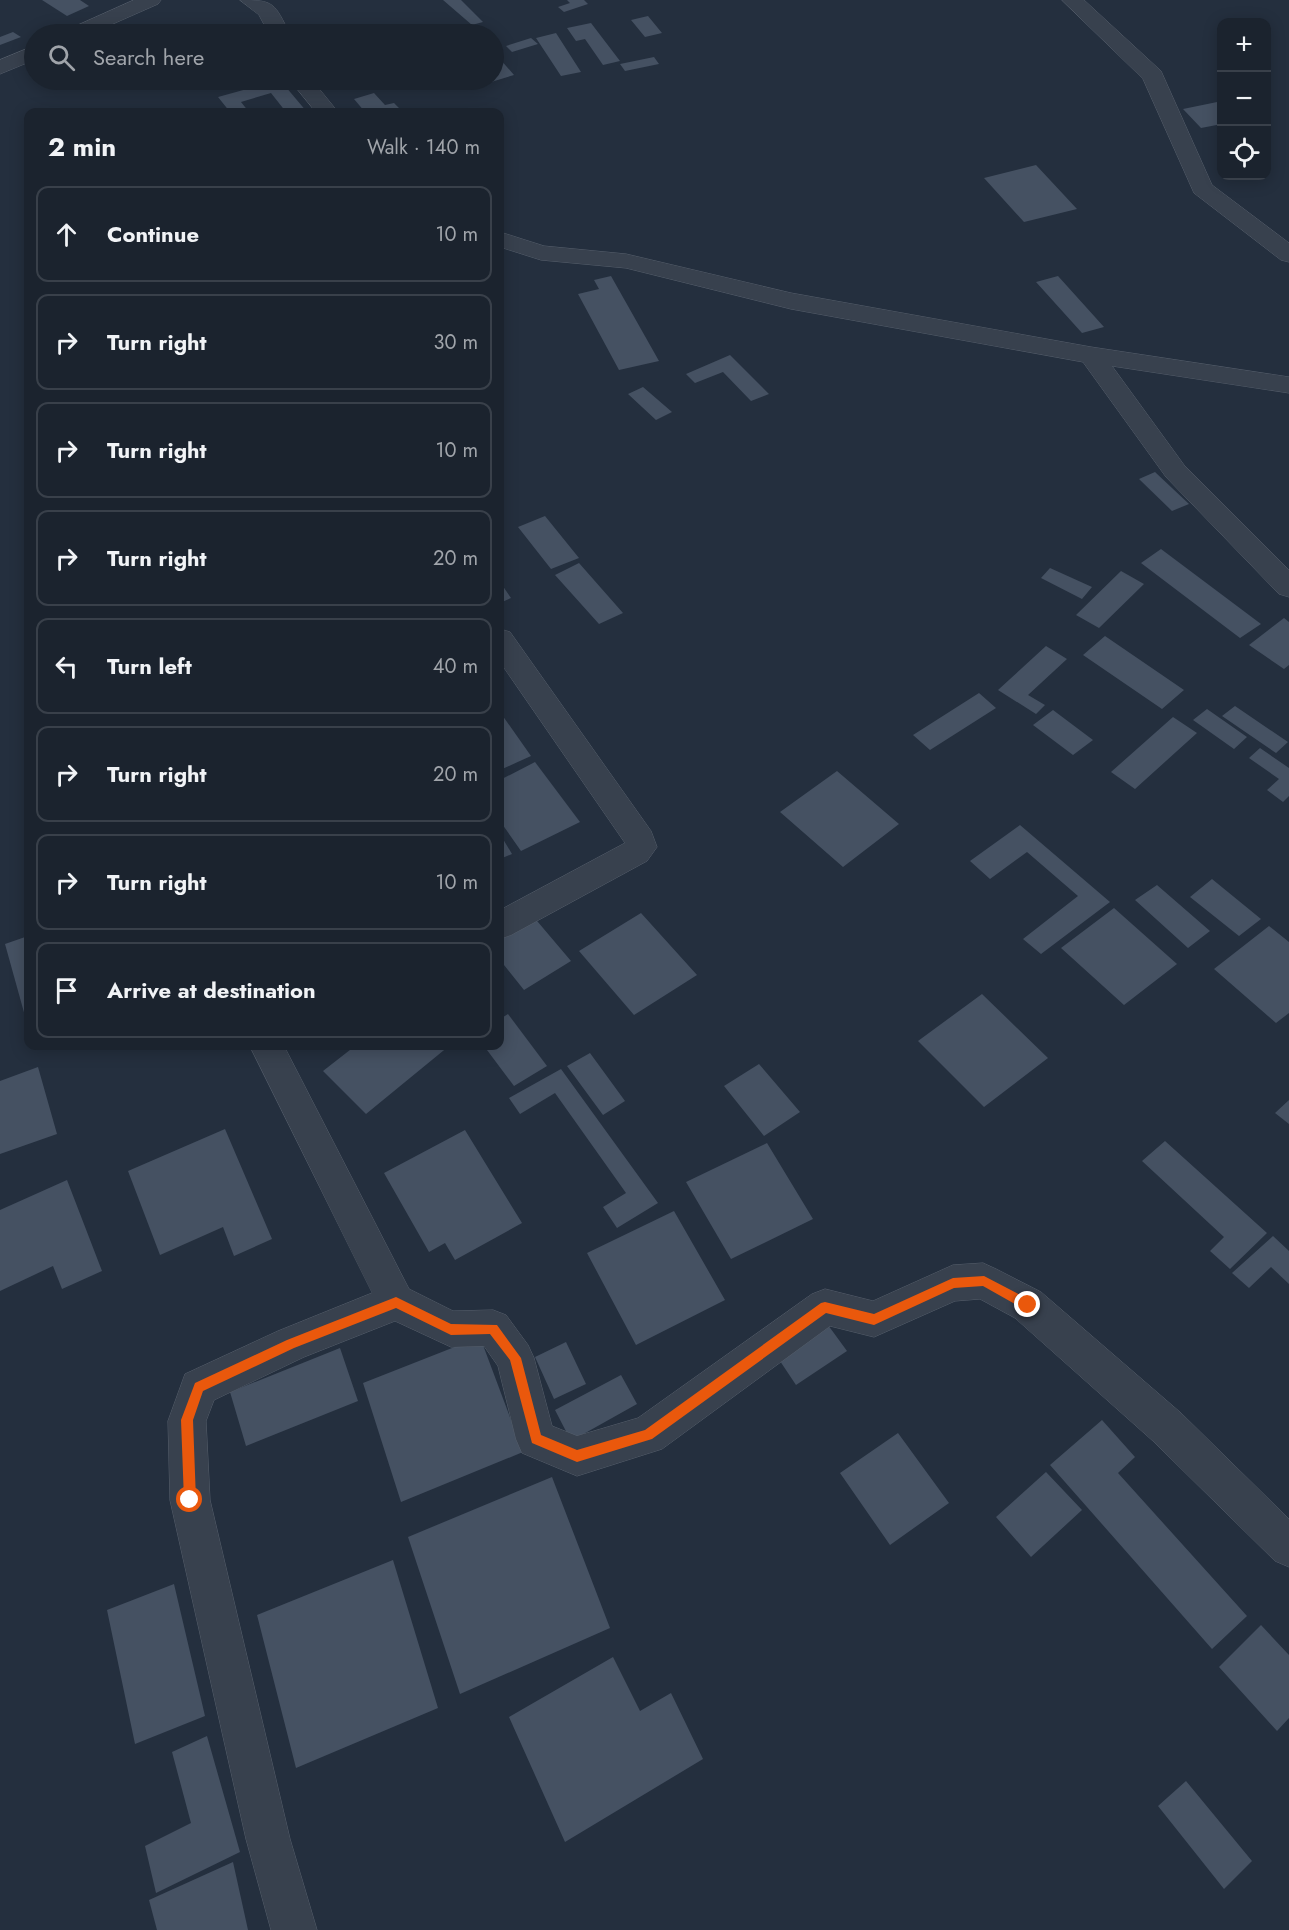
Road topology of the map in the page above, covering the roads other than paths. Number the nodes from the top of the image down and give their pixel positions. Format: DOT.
graph roads {
  1 [pos="151,0"];
  2 [pos="250,0"];
  3 [pos="1072,0"];
  4 [pos="97,24"];
  5 [pos="274,24"];
  6 [pos="24,57"];
  7 [pos="0,68"];
  8 [pos="309,90"];
  9 [pos="324,108"];
  10 [pos="504,240"];
  11 [pos="1289,255"];
  12 [pos="1091,356"];
  13 [pos="1289,385"];
  14 [pos="1289,587"];
  15 [pos="504,646"];
  16 [pos="504,923"];
  17 [pos="271,1050"];
  18 [pos="396,1302"];
  19 [pos="1289,1547"];
  20 [pos="294,1930"];
  1 -- 4 [label="street"];
  2 -- 5 [label="street"];
  3 -- 11 [label="street"];
  6 -- 7 [label="street"];
  8 -- 9 [label="street"];
  10 -- 12 [label="street"];
  12 -- 13 [label="street"];
  12 -- 14 [label="street"];
  15 -- 16 [label="street"];
  17 -- 18 [label="street"];
  18 -- 19 [label="street"];
  18 -- 20 [label="street"];
}
